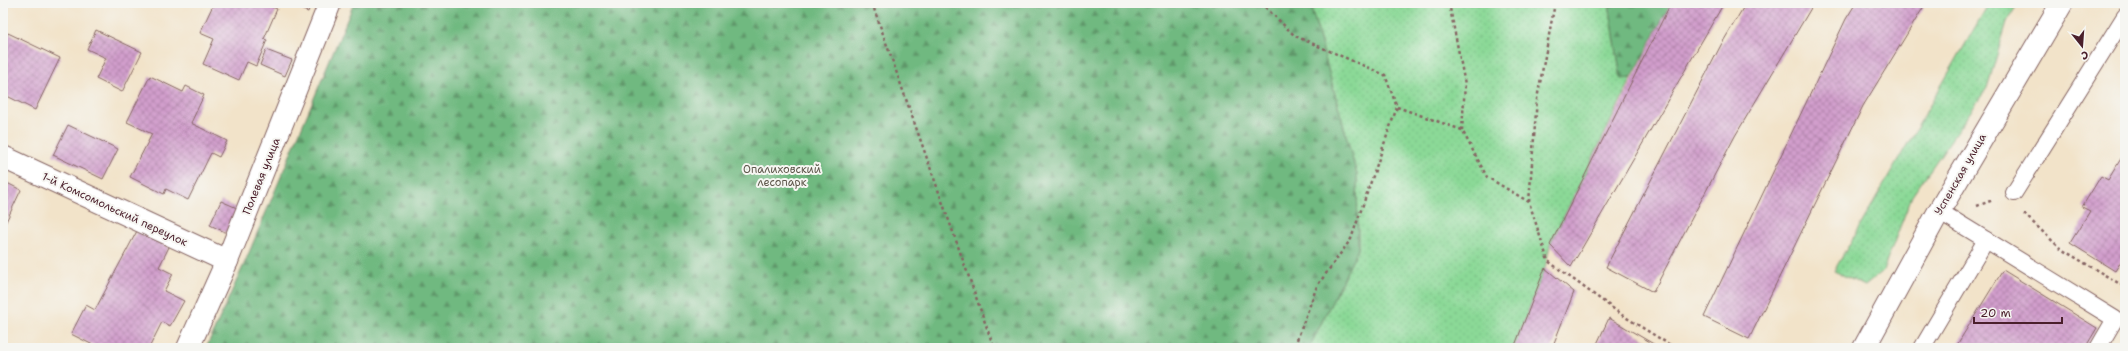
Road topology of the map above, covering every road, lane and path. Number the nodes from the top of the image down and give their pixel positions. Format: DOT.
graph roads {
  1 [pos="330,3"];
  2 [pos="872,3"];
  3 [pos="1261,3"];
  4 [pos="1449,3"];
  5 [pos="1555,3"];
  6 [pos="2062,3"];
  7 [pos="2125,16"];
  8 [pos="1397,107"];
  9 [pos="1462,130"];
  10 [pos="3,157"];
  11 [pos="2014,193"];
  12 [pos="1529,202"];
  13 [pos="1943,214"];
  14 [pos="1986,240"];
  15 [pos="227,261"];
  16 [pos="2125,287"];
  17 [pos="188,348"];
  18 [pos="994,348"];
  19 [pos="1294,348"];
  20 [pos="1675,348"];
  21 [pos="1864,348"];
  22 [pos="1922,348"];
  23 [pos="2098,348"];
  1 -- 15 [label="street, Полевая улица"];
  2 -- 18 [label="path"];
  3 -- 8 [label="path"];
  4 -- 9 [label="path"];
  5 -- 12 [label="path"];
  6 -- 13 [label="street, Успенская улица"];
  7 -- 11 [label="lane"];
  8 -- 9 [label="path"];
  8 -- 19 [label="path"];
  9 -- 12 [label="path"];
  10 -- 15 [label="street, 1-й Комсомольский переулок"];
  11 -- 13 [label="path"];
  11 -- 16 [label="path"];
  12 -- 20 [label="path"];
  13 -- 14 [label="lane"];
  13 -- 21 [label="street, Успенская улица"];
  14 -- 22 [label="lane"];
  14 -- 23 [label="lane"];
  15 -- 17 [label="street, Полевая улица"];
}
